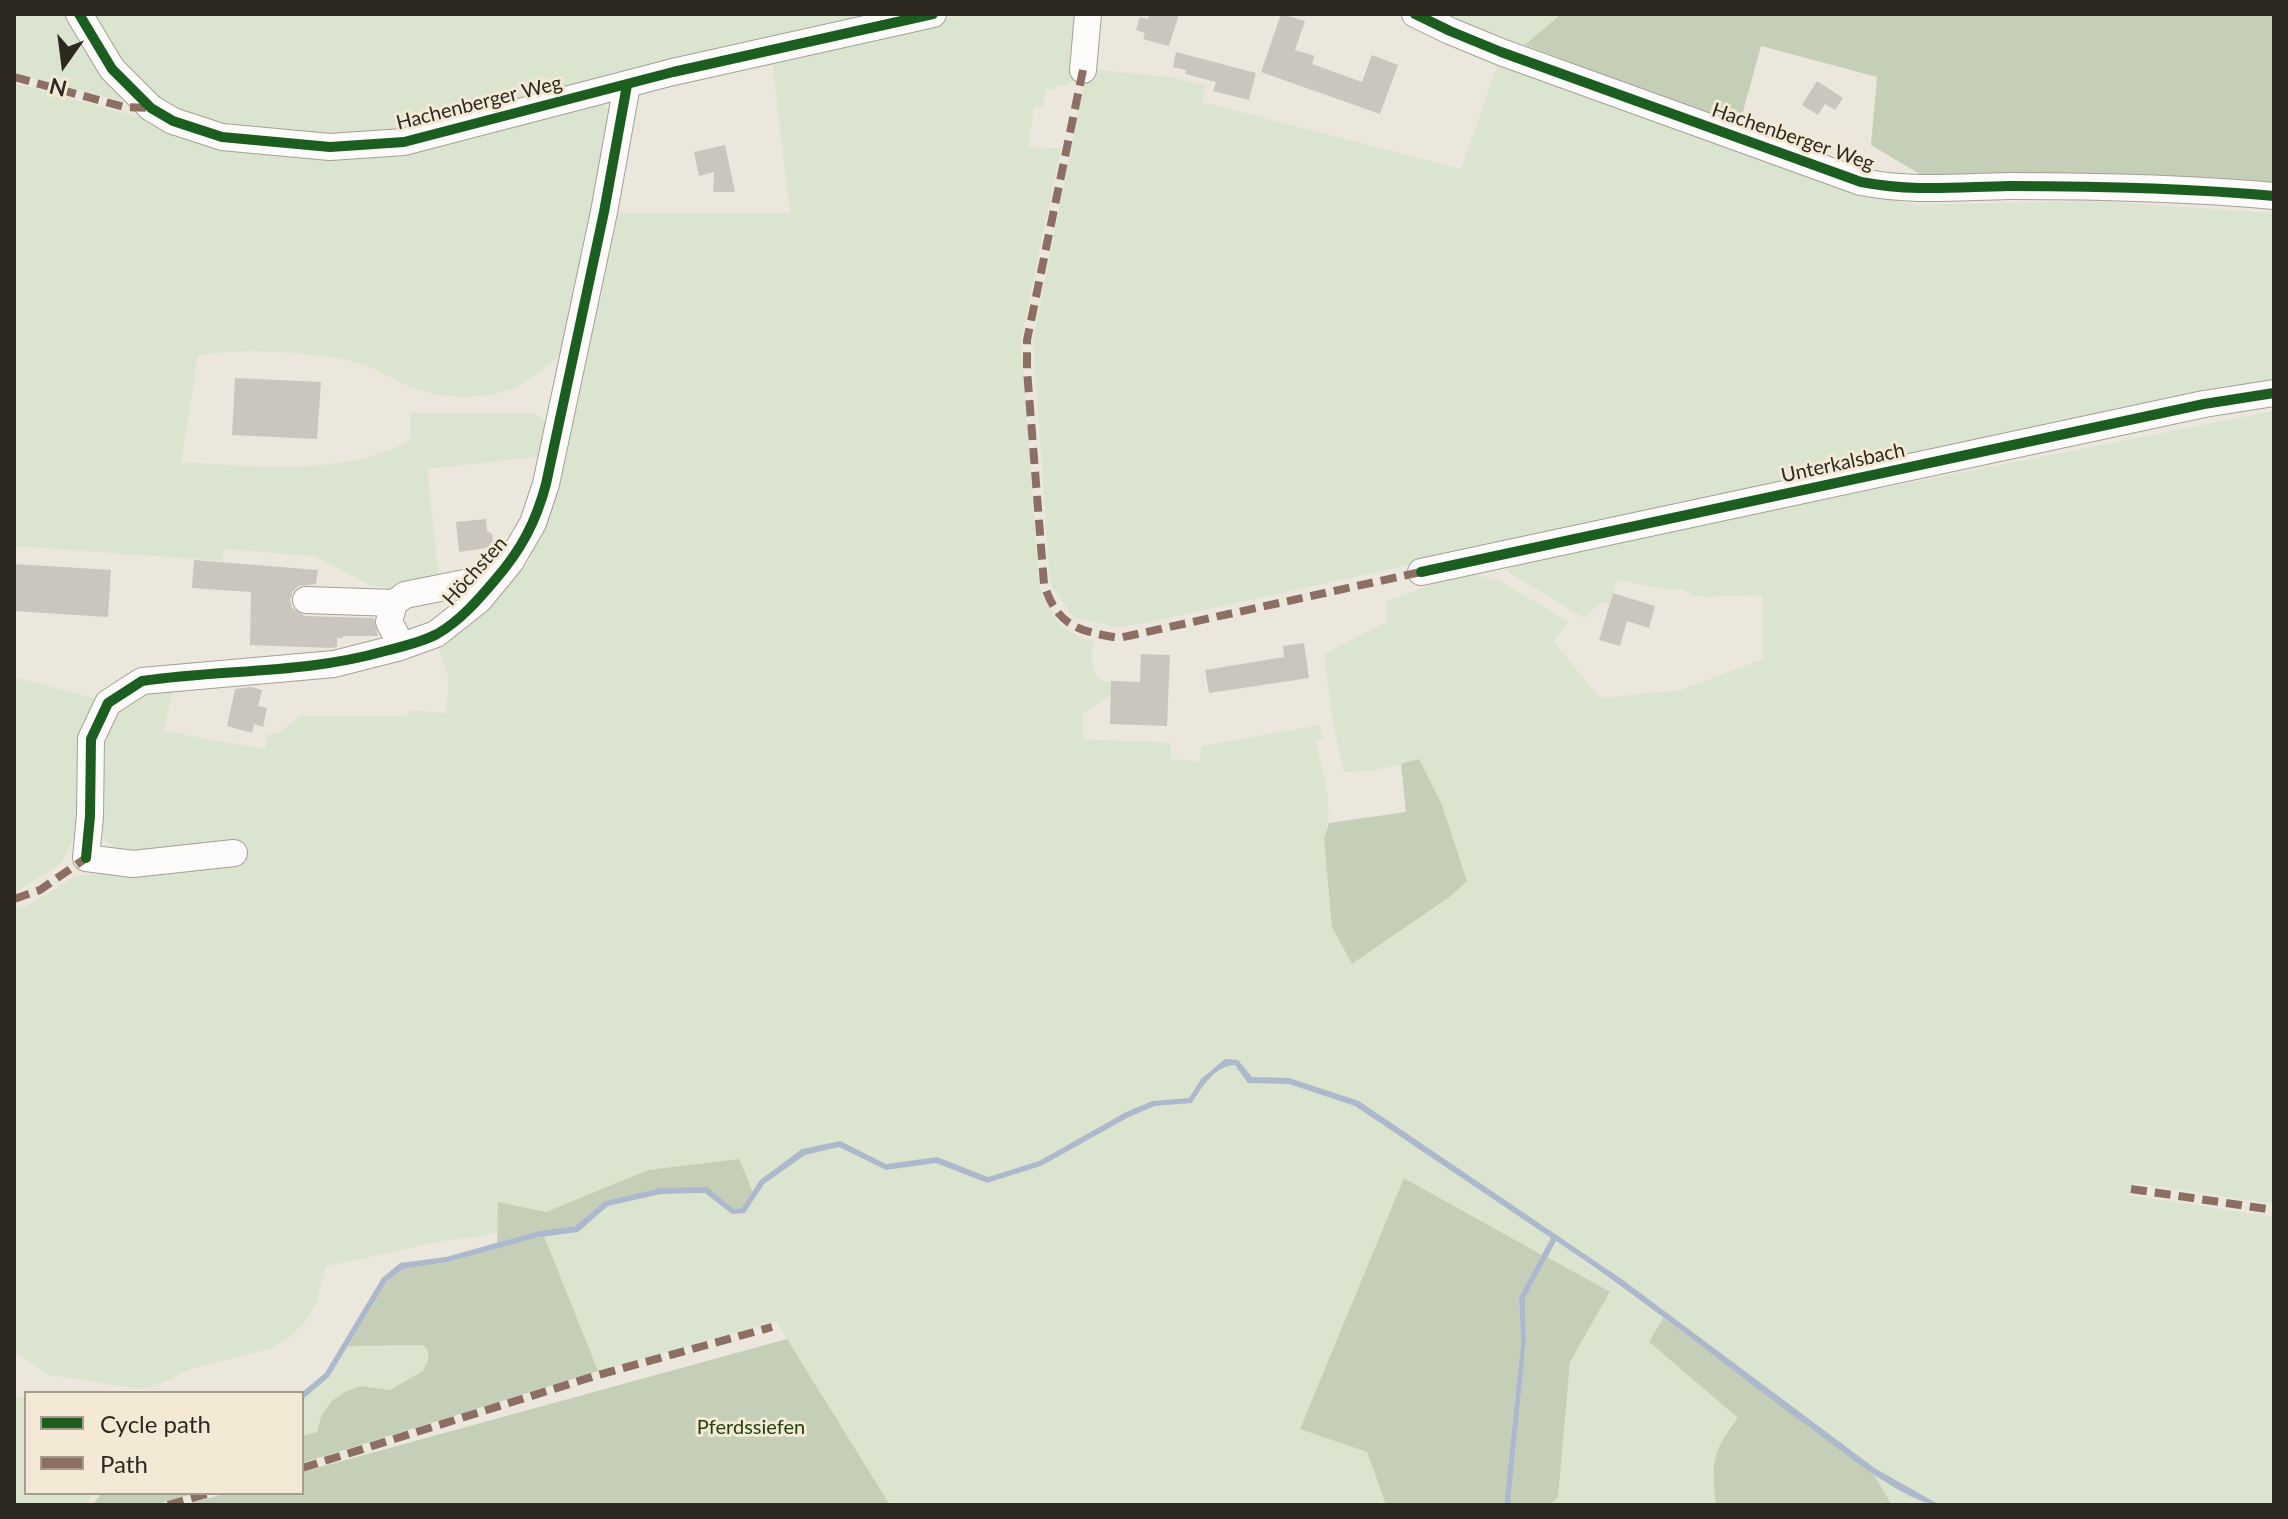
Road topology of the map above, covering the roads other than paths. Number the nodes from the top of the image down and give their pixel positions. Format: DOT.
graph roads {
  1 [pos="79,14"];
  2 [pos="933,14"];
  3 [pos="1088,14"];
  4 [pos="1415,14"];
  5 [pos="1083,70"];
  6 [pos="627,85"];
  7 [pos="2274,196"];
  8 [pos="2274,393"];
  9 [pos="1421,572"];
  10 [pos="499,576"];
  11 [pos="306,600"];
  12 [pos="394,603"];
  13 [pos="402,646"];
  14 [pos="234,853"];
  1 -- 6 [label="street, Hachenberger Weg"];
  2 -- 6 [label="street, Hachenberger Weg"];
  3 -- 5 [label="street"];
  4 -- 7 [label="street, Hachenberger Weg"];
  6 -- 10 [label="street, Höchsten"];
  8 -- 9 [label="street, Unterkalsbach"];
  10 -- 12 [label="street"];
  10 -- 13 [label="street, Höchsten"];
  11 -- 12 [label="street"];
  12 -- 13 [label="street"];
  13 -- 14 [label="street, Höchsten"];
}
